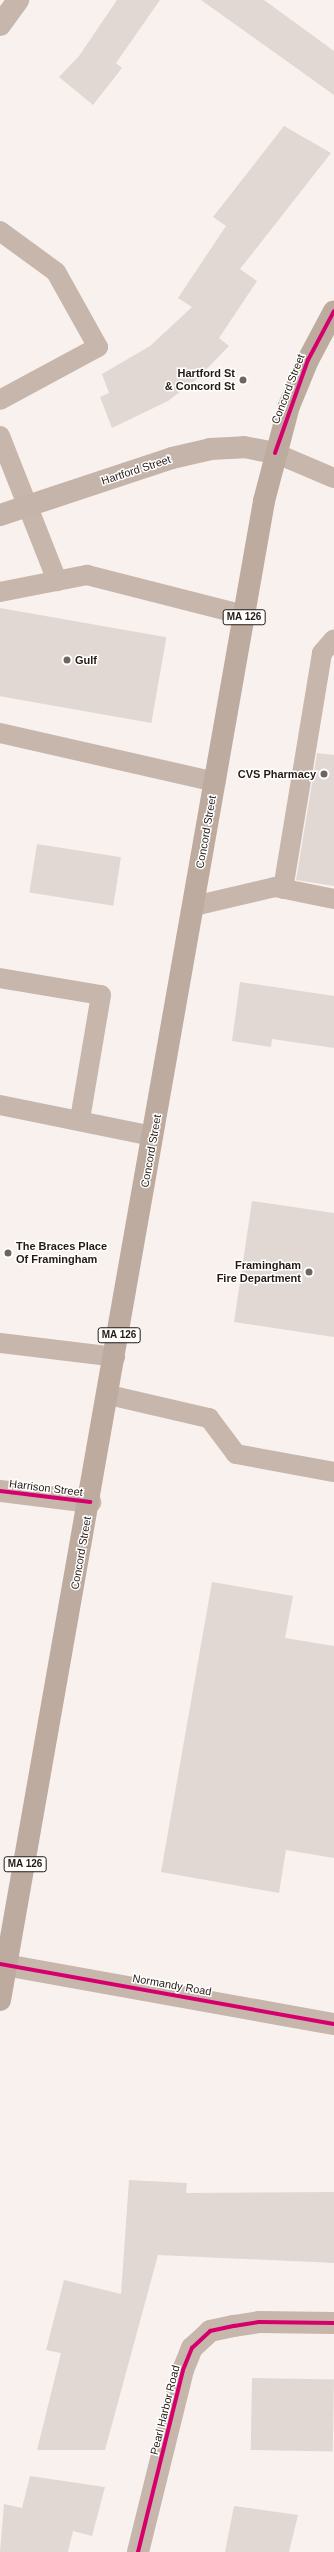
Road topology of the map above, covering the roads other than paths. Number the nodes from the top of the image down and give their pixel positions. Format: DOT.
graph roads {
  1 [pos="18,0"];
  2 [pos="0,25"];
  3 [pos="0,231"];
  4 [pos="334,311"];
  5 [pos="0,400"];
  6 [pos="0,436"];
  7 [pos="275,453"];
  8 [pos="334,478"];
  9 [pos="28,506"];
  10 [pos="0,515"];
  11 [pos="57,581"];
  12 [pos="0,592"];
  13 [pos="244,615"];
  14 [pos="334,639"];
  15 [pos="0,733"];
  16 [pos="215,782"];
  17 [pos="283,889"];
  18 [pos="334,899"];
  19 [pos="194,906"];
  20 [pos="0,978"];
  21 [pos="0,1105"];
  22 [pos="80,1119"];
  23 [pos="153,1136"];
  24 [pos="0,1344"];
  25 [pos="115,1357"];
  26 [pos="108,1396"];
  27 [pos="334,1472"];
  28 [pos="0,1491"];
  29 [pos="90,1502"];
  30 [pos="3,1964"];
  31 [pos="0,2000"];
  32 [pos="334,2024"];
  33 [pos="334,2323"];
  34 [pos="138,2552"];
  1 -- 2 [label="street"];
  3 -- 5 [label="lane"];
  4 -- 7 [label="main road, Concord Street / MA 126"];
  6 -- 9 [label="lane"];
  7 -- 8 [label="lane"];
  7 -- 9 [label="main road, Hartford Street"];
  7 -- 13 [label="main road, Concord Street / MA 126"];
  9 -- 10 [label="main road, Hartford Street"];
  9 -- 11 [label="lane"];
  11 -- 12 [label="lane"];
  11 -- 13 [label="lane"];
  13 -- 16 [label="main road, Concord Street / MA 126"];
  14 -- 17 [label="lane"];
  15 -- 16 [label="lane"];
  16 -- 19 [label="main road, Concord Street / MA 126"];
  17 -- 18 [label="lane"];
  17 -- 19 [label="lane"];
  19 -- 23 [label="main road, Concord Street / MA 126"];
  20 -- 22 [label="lane"];
  21 -- 22 [label="lane"];
  22 -- 23 [label="lane"];
  23 -- 25 [label="main road, Concord Street / MA 126"];
  24 -- 25 [label="lane"];
  25 -- 26 [label="main road, Concord Street / MA 126"];
  26 -- 27 [label="lane"];
  26 -- 29 [label="main road, Concord Street / MA 126"];
  28 -- 29 [label="street, Harrison Street"];
  29 -- 30 [label="main road, Concord Street / MA 126"];
  30 -- 31 [label="main road, Concord Street / MA 126"];
  30 -- 32 [label="street, Normandy Road"];
  33 -- 34 [label="street, Pearl Harbor Road"];
}
